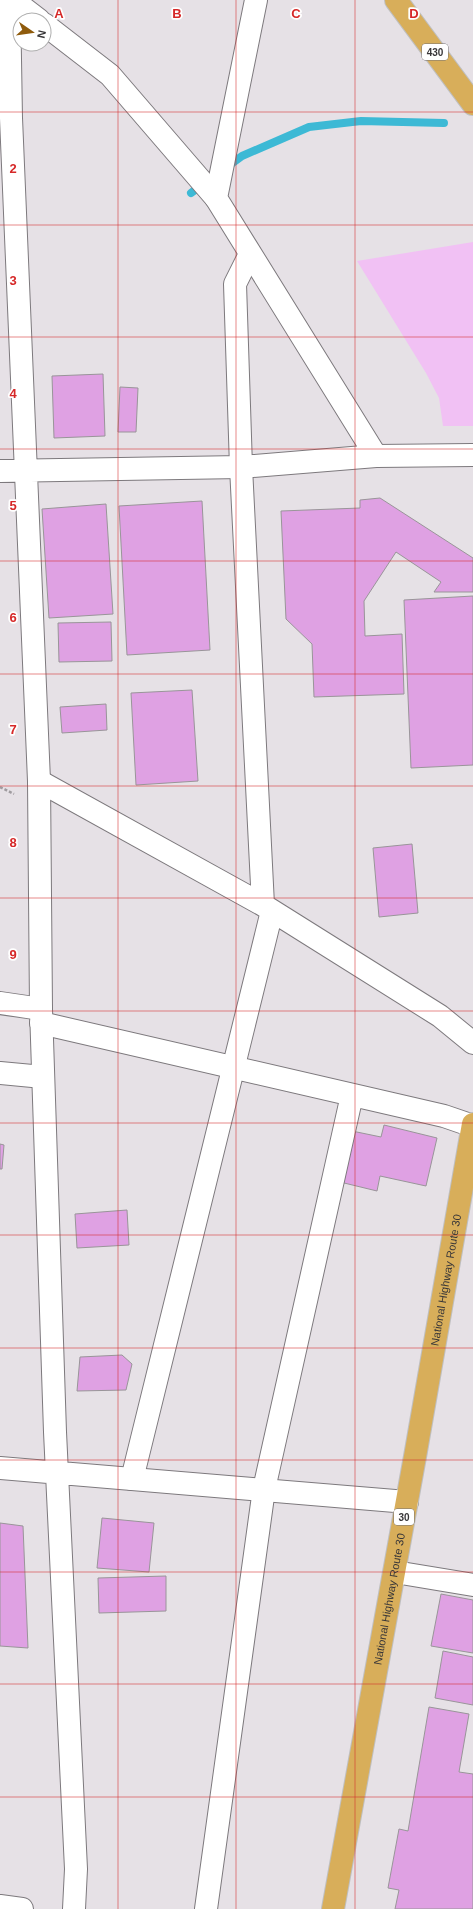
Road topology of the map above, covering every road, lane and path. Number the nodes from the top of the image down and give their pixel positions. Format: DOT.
graph roads {
  1 [pos="9,0"];
  2 [pos="13,0"];
  3 [pos="256,0"];
  4 [pos="396,0"];
  5 [pos="29,12"];
  6 [pos="52,30"];
  7 [pos="473,104"];
  8 [pos="5,117"];
  9 [pos="213,181"];
  10 [pos="250,254"];
  11 [pos="473,455"];
  12 [pos="376,456"];
  13 [pos="241,467"];
  14 [pos="25,471"];
  15 [pos="0,472"];
  16 [pos="39,781"];
  17 [pos="0,787"];
  18 [pos="40,809"];
  19 [pos="267,908"];
  20 [pos="0,1003"];
  21 [pos="41,1016"];
  22 [pos="473,1043"];
  23 [pos="232,1068"];
  24 [pos="0,1073"];
  25 [pos="43,1077"];
  26 [pos="352,1095"];
  27 [pos="473,1125"];
  28 [pos="0,1468"];
  29 [pos="57,1472"];
  30 [pos="132,1479"];
  31 [pos="264,1489"];
  32 [pos="407,1502"];
  33 [pos="395,1572"];
  34 [pos="473,1586"];
  35 [pos="0,1906"];
  36 [pos="22,1909"];
  37 [pos="74,1909"];
  38 [pos="206,1909"];
  39 [pos="333,1909"];
  1 -- 8 [label="street"];
  2 -- 5 [label="street"];
  3 -- 9 [label="street"];
  4 -- 7 [label="highway, 430"];
  6 -- 9 [label="street"];
  8 -- 14 [label="street"];
  9 -- 10 [label="street"];
  10 -- 12 [label="street"];
  10 -- 13 [label="street"];
  11 -- 12 [label="street"];
  12 -- 13 [label="street"];
  13 -- 14 [label="street"];
  13 -- 19 [label="street"];
  14 -- 15 [label="street"];
  14 -- 16 [label="street"];
  16 -- 18 [label="street"];
  16 -- 19 [label="street"];
  17 -- 18 [label="path"];
  18 -- 21 [label="street"];
  19 -- 22 [label="street"];
  19 -- 23 [label="street"];
  20 -- 21 [label="street"];
  21 -- 23 [label="street"];
  21 -- 25 [label="street"];
  23 -- 26 [label="street"];
  23 -- 30 [label="street"];
  24 -- 25 [label="street"];
  25 -- 29 [label="street"];
  26 -- 27 [label="street"];
  26 -- 31 [label="street"];
  27 -- 32 [label="highway, National Highway Route 30 / 30"];
  28 -- 29 [label="street"];
  29 -- 30 [label="street"];
  29 -- 37 [label="street"];
  30 -- 31 [label="street"];
  31 -- 32 [label="street"];
  31 -- 38 [label="street"];
  32 -- 33 [label="highway, National Highway Route 30 / 30"];
  33 -- 34 [label="street"];
  33 -- 39 [label="highway, National Highway Route 30 / 30"];
  35 -- 36 [label="street"];
}
